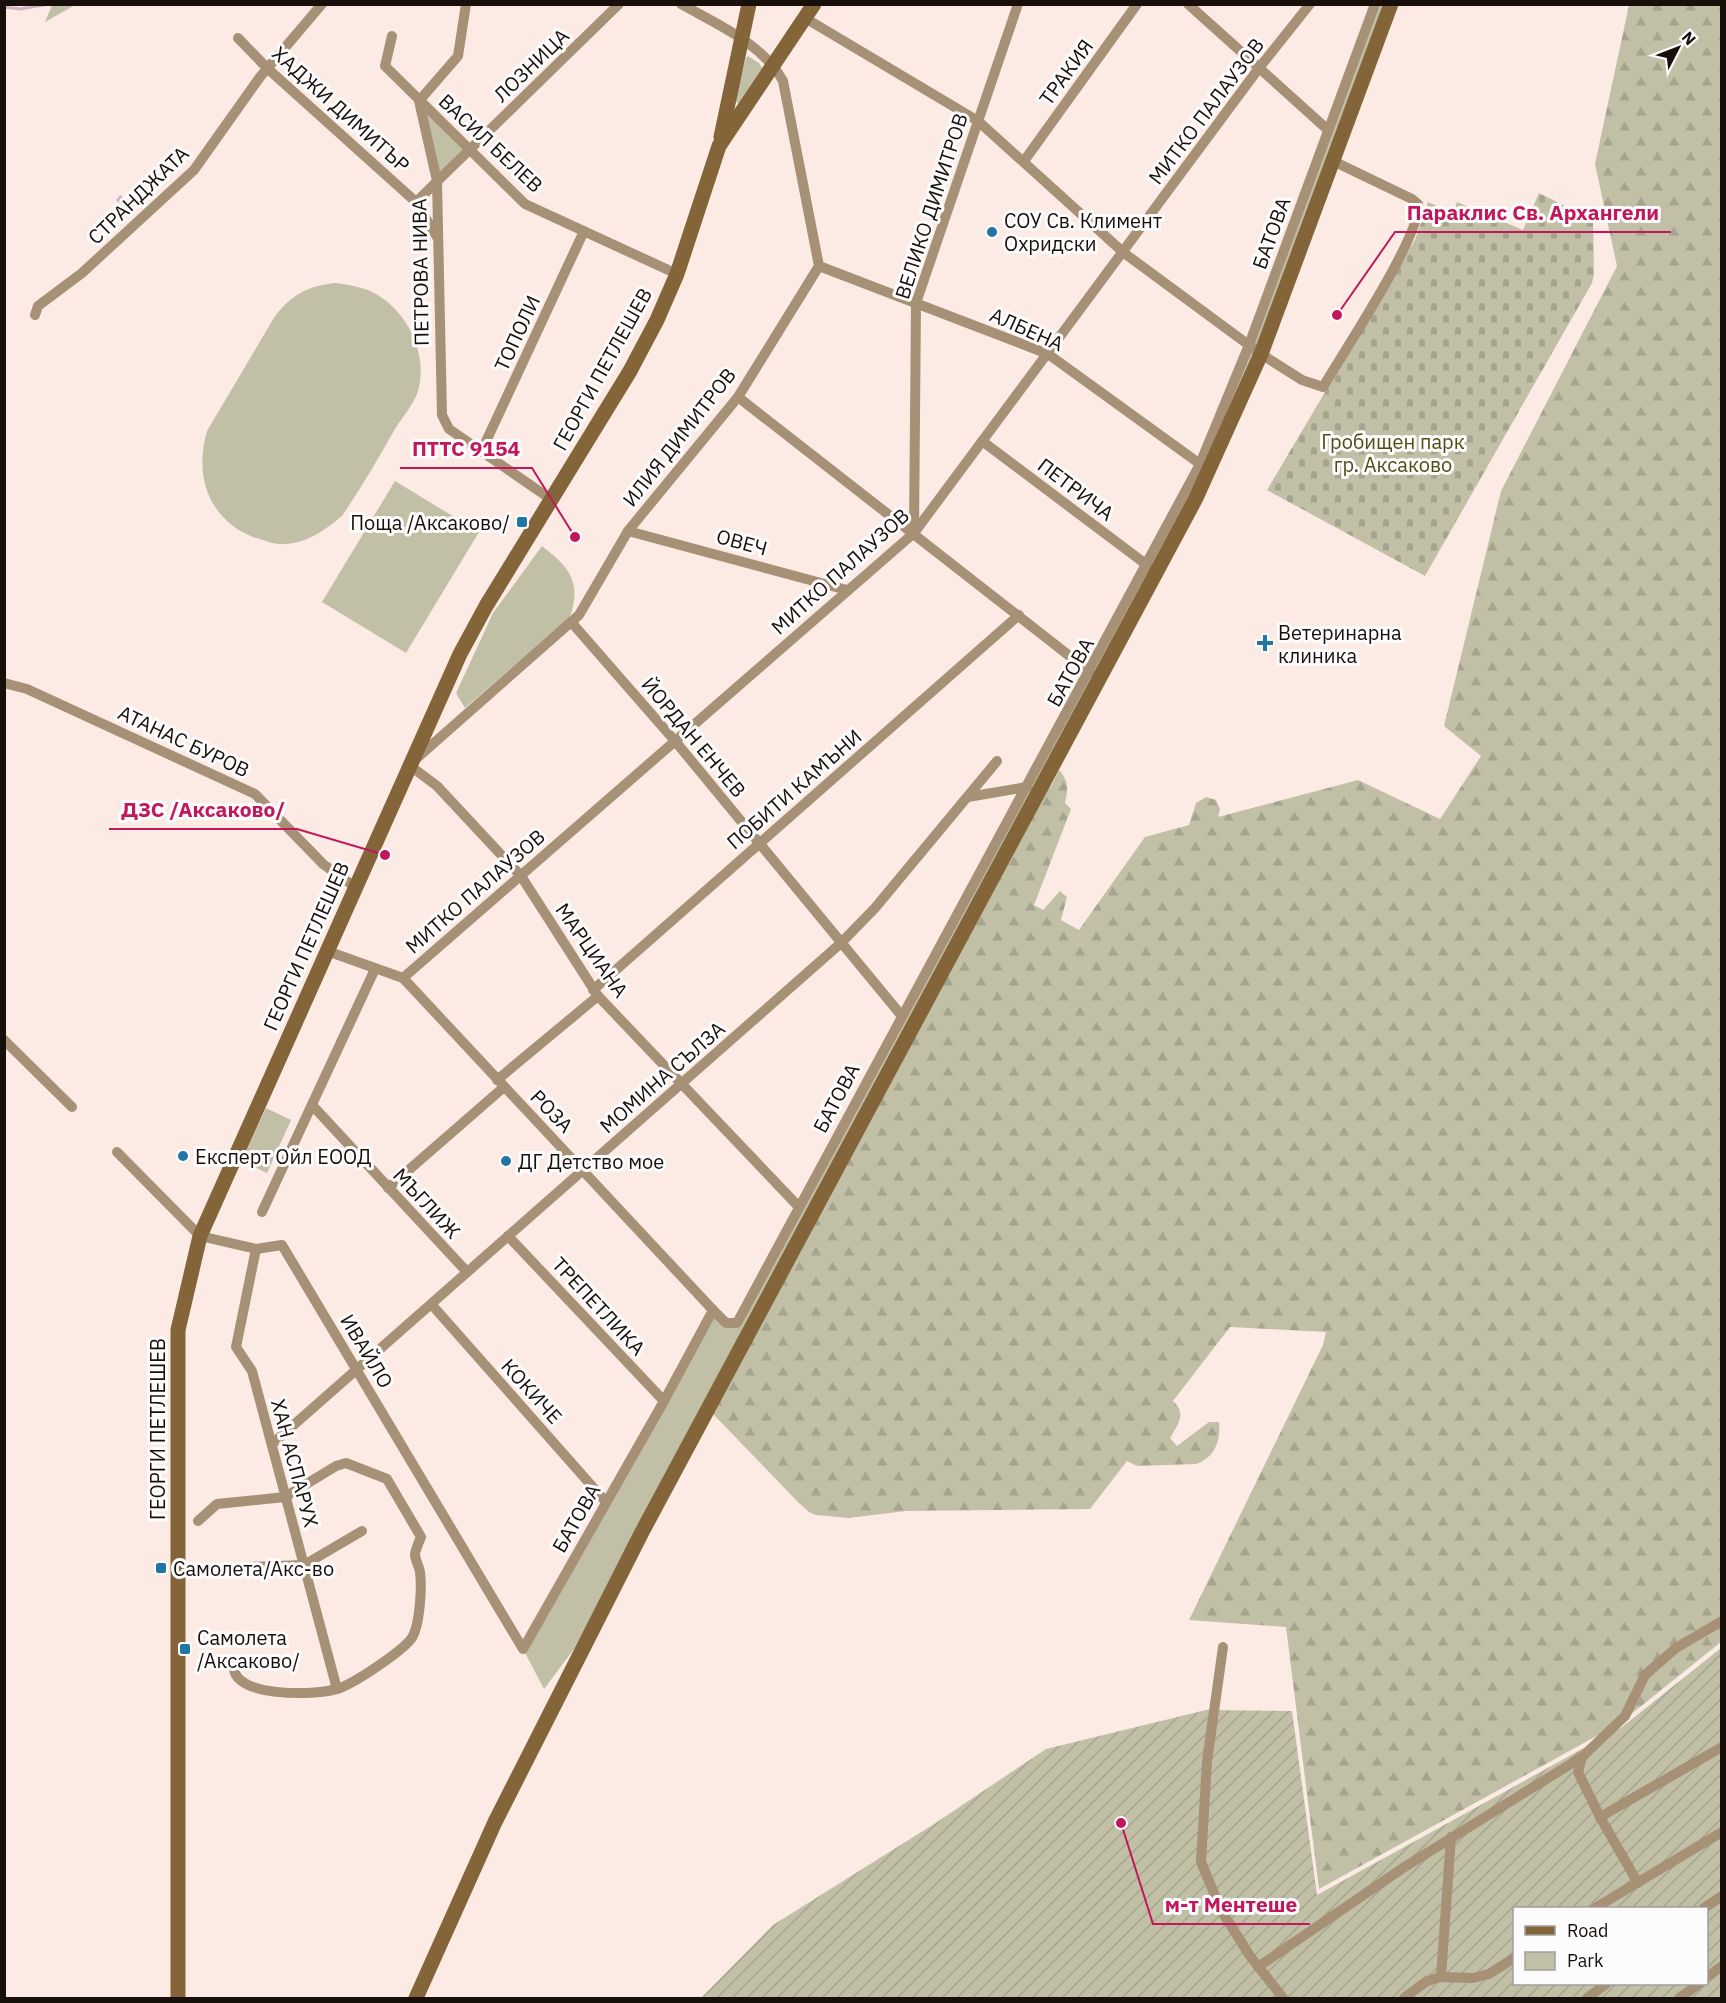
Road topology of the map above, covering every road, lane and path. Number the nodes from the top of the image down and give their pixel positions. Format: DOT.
graph roads {
  1 [pos="322,4"];
  2 [pos="466,4"];
  3 [pos="619,4"];
  4 [pos="681,4"];
  5 [pos="749,4"];
  6 [pos="814,4"];
  7 [pos="1018,4"];
  8 [pos="1137,4"];
  9 [pos="1188,4"];
  10 [pos="1310,4"];
  11 [pos="1374,4"];
  12 [pos="1391,4"];
  13 [pos="805,18"];
  14 [pos="392,36"];
  15 [pos="238,38"];
  16 [pos="743,39"];
  17 [pos="774,65"];
  18 [pos="267,68"];
  19 [pos="1259,68"];
  20 [pos="419,101"];
  21 [pos="978,121"];
  22 [pos="1328,130"];
  23 [pos="719,146"];
  24 [pos="469,150"];
  25 [pos="1024,161"];
  26 [pos="1333,161"];
  27 [pos="437,181"];
  28 [pos="416,202"];
  29 [pos="584,231"];
  30 [pos="437,237"];
  31 [pos="1124,253"];
  32 [pos="819,266"];
  33 [pos="677,274"];
  34 [pos="916,303"];
  35 [pos="35,315"];
  36 [pos="1255,350"];
  37 [pos="1048,354"];
  38 [pos="738,397"];
  39 [pos="982,441"];
  40 [pos="482,450"];
  41 [pos="1200,464"];
  42 [pos="552,500"];
  43 [pos="628,531"];
  44 [pos="914,533"];
  45 [pos="1148,565"];
  46 [pos="847,590"];
  47 [pos="1019,615"];
  48 [pos="572,623"];
  49 [pos="1090,672"];
  50 [pos="4,683"];
  51 [pos="675,741"];
  52 [pos="997,761"];
  53 [pos="409,765"];
  54 [pos="1027,787"];
  55 [pos="968,797"];
  56 [pos="760,844"];
  57 [pos="521,876"];
  58 [pos="355,887"];
  59 [pos="841,943"];
  60 [pos="327,951"];
  61 [pos="375,969"];
  62 [pos="403,978"];
  63 [pos="596,993"];
  64 [pos="901,1015"];
  65 [pos="4,1040"];
  66 [pos="500,1083"];
  67 [pos="681,1084"];
  68 [pos="312,1105"];
  69 [pos="72,1107"];
  70 [pos="117,1152"];
  71 [pos="583,1169"];
  72 [pos="388,1188"];
  73 [pos="798,1206"];
  74 [pos="262,1212"];
  75 [pos="200,1236"];
  76 [pos="508,1236"];
  77 [pos="256,1250"];
  78 [pos="467,1272"];
  79 [pos="432,1305"];
  80 [pos="713,1310"];
  81 [pos="732,1325"];
  82 [pos="357,1370"];
  83 [pos="664,1401"];
  84 [pos="272,1444"];
  85 [pos="285,1497"];
  86 [pos="606,1502"];
  87 [pos="198,1521"];
  88 [pos="362,1531"];
  89 [pos="304,1565"];
  90 [pos="247,1567"];
  91 [pos="1722,1621"];
  92 [pos="1223,1647"];
  93 [pos="523,1649"];
  94 [pos="234,1667"];
  95 [pos="338,1689"];
  96 [pos="1722,1747"];
  97 [pos="1582,1757"];
  98 [pos="1600,1817"];
  99 [pos="1722,1832"];
  100 [pos="1451,1837"];
  101 [pos="1638,1883"];
  102 [pos="1722,1896"];
  103 [pos="1597,1907"];
  104 [pos="1706,1907"];
  105 [pos="1513,1959"];
  106 [pos="1722,1966"];
  107 [pos="1258,1967"];
  108 [pos="1442,1977"];
  109 [pos="1708,1977"];
  110 [pos="1603,1985"];
  111 [pos="1696,1985"];
  112 [pos="178,1998"];
  113 [pos="417,1998"];
  114 [pos="1282,1998"];
  115 [pos="1404,1998"];
  116 [pos="1587,1998"];
  117 [pos="1679,1998"];
  1 -- 18 [label="street, СТРАНДЖАТА"];
  2 -- 20 [label="street"];
  3 -- 24 [label="street, ЛОЗНИЦА"];
  4 -- 16 [label="street"];
  5 -- 16 [label="main road"];
  6 -- 13 [label="main road, ГЕОРГИ ПЕТЛЕШЕВ"];
  7 -- 21 [label="street, ВЕЛИКО ДИМИТРОВ"];
  8 -- 25 [label="street, ТРАКИЯ"];
  9 -- 19 [label="street"];
  10 -- 19 [label="street, МИТКО ПАЛАУЗОВ"];
  11 -- 22 [label="street, БАТОВА"];
  12 -- 26 [label="main road"];
  13 -- 17 [label="main road, ГЕОРГИ ПЕТЛЕШЕВ"];
  13 -- 21 [label="street"];
  14 -- 20 [label="street, ВАСИЛ БЕЛЕВ"];
  15 -- 18 [label="street, ХАДЖИ ДИМИТЪР"];
  16 -- 17 [label="street"];
  16 -- 23 [label="main road"];
  17 -- 23 [label="main road, ГЕОРГИ ПЕТЛЕШЕВ"];
  17 -- 32 [label="street"];
  18 -- 28 [label="street, ХАДЖИ ДИМИТЪР"];
  18 -- 35 [label="street, СТРАНДЖАТА"];
  19 -- 22 [label="street"];
  19 -- 31 [label="street, МИТКО ПАЛАУЗОВ"];
  20 -- 24 [label="street, ВАСИЛ БЕЛЕВ"];
  20 -- 27 [label="street, ПЕТРОВА НИВА"];
  21 -- 25 [label="street"];
  21 -- 34 [label="street, ВЕЛИКО ДИМИТРОВ"];
  22 -- 36 [label="street, БАТОВА"];
  23 -- 33 [label="main road, ГЕОРГИ ПЕТЛЕШЕВ"];
  24 -- 27 [label="street, ЛОЗНИЦА"];
  24 -- 29 [label="street, ВАСИЛ БЕЛЕВ"];
  25 -- 31 [label="street"];
  26 -- 36 [label="main road"];
  26 -- 36 [label="street"];
  27 -- 28 [label="street, ЛОЗНИЦА"];
  27 -- 30 [label="street, ПЕТРОВА НИВА"];
  28 -- 30 [label="street, ХАДЖИ ДИМИТЪР"];
  29 -- 33 [label="street, ВАСИЛ БЕЛЕВ"];
  29 -- 40 [label="street, ТОПОЛИ"];
  30 -- 40 [label="street, ПЕТРОВА НИВА"];
  31 -- 36 [label="street"];
  31 -- 37 [label="street, МИТКО ПАЛАУЗОВ"];
  32 -- 34 [label="street, АЛБЕНА"];
  32 -- 38 [label="street, ИЛИЯ ДИМИТРОВ"];
  33 -- 42 [label="main road, ГЕОРГИ ПЕТЛЕШЕВ"];
  34 -- 37 [label="street, АЛБЕНА"];
  34 -- 44 [label="street, ВЕЛИКО ДИМИТРОВ"];
  36 -- 41 [label="street, БАТОВА"];
  36 -- 113 [label="main road"];
  37 -- 39 [label="street, МИТКО ПАЛАУЗОВ"];
  37 -- 41 [label="street, АЛБЕНА"];
  38 -- 43 [label="street, ИЛИЯ ДИМИТРОВ"];
  38 -- 44 [label="street"];
  39 -- 44 [label="street, МИТКО ПАЛАУЗОВ"];
  39 -- 45 [label="street, ПЕТРИЧА"];
  40 -- 42 [label="street, ПЕТРОВА НИВА"];
  41 -- 45 [label="street, БАТОВА"];
  42 -- 53 [label="main road, ГЕОРГИ ПЕТЛЕШЕВ"];
  43 -- 46 [label="street, ОВЕЧ"];
  43 -- 48 [label="street, ИЛИЯ ДИМИТРОВ"];
  44 -- 46 [label="street, МИТКО ПАЛАУЗОВ"];
  44 -- 47 [label="street"];
  45 -- 49 [label="street, БАТОВА"];
  46 -- 51 [label="street, МИТКО ПАЛАУЗОВ"];
  47 -- 49 [label="street"];
  47 -- 56 [label="street, ПОБИТИ КАМЪНИ"];
  48 -- 51 [label="street, ЙОРДАН ЕНЧЕВ"];
  48 -- 53 [label="street, ИЛИЯ ДИМИТРОВ"];
  49 -- 54 [label="street, БАТОВА"];
  50 -- 58 [label="street, АТАНАС БУРОВ"];
  51 -- 56 [label="street, ЙОРДАН ЕНЧЕВ"];
  51 -- 57 [label="street, МИТКО ПАЛАУЗОВ"];
  52 -- 55 [label="street, МОМИНА СЪЛЗА"];
  53 -- 57 [label="street, МАРЦИАНА"];
  53 -- 58 [label="main road, ГЕОРГИ ПЕТЛЕШЕВ"];
  54 -- 55 [label="street"];
  54 -- 64 [label="street, БАТОВА"];
  55 -- 59 [label="street, МОМИНА СЪЛЗА"];
  56 -- 59 [label="street, ЙОРДАН ЕНЧЕВ"];
  56 -- 63 [label="street, ПОБИТИ КАМЪНИ"];
  57 -- 62 [label="street, МИТКО ПАЛАУЗОВ"];
  57 -- 63 [label="street, МАРЦИАНА"];
  58 -- 60 [label="main road, ГЕОРГИ ПЕТЛЕШЕВ"];
  59 -- 64 [label="street, ЙОРДАН ЕНЧЕВ"];
  59 -- 67 [label="street, МОМИНА СЪЛЗА"];
  60 -- 61 [label="street, РОЗА"];
  60 -- 75 [label="main road, ГЕОРГИ ПЕТЛЕШЕВ"];
  61 -- 62 [label="street, РОЗА"];
  61 -- 68 [label="street"];
  62 -- 66 [label="street, РОЗА"];
  63 -- 66 [label="street, ПОБИТИ КАМЪНИ"];
  63 -- 67 [label="street, МАРЦИАНА"];
  64 -- 73 [label="street, БАТОВА"];
  65 -- 69 [label="street"];
  66 -- 71 [label="street, РОЗА"];
  66 -- 72 [label="street, ПОБИТИ КАМЪНИ"];
  67 -- 71 [label="street, МОМИНА СЪЛЗА"];
  67 -- 73 [label="street, МАРЦИАНА"];
  68 -- 72 [label="street, МЪГЛИЖ"];
  68 -- 74 [label="street"];
  70 -- 75 [label="street"];
  71 -- 76 [label="street, МОМИНА СЪЛЗА"];
  71 -- 80 [label="street, РОЗА"];
  72 -- 78 [label="street, МЪГЛИЖ"];
  73 -- 81 [label="street, БАТОВА"];
  75 -- 77 [label="street, ИВАЙЛО"];
  75 -- 112 [label="main road, ГЕОРГИ ПЕТЛЕШЕВ"];
  76 -- 78 [label="street, МОМИНА СЪЛЗА"];
  76 -- 83 [label="street, ТРЕПЕТЛИКА"];
  77 -- 82 [label="street, ИВАЙЛО"];
  77 -- 84 [label="street, ХАН АСПАРУХ"];
  78 -- 79 [label="street, МОМИНА СЪЛЗА"];
  79 -- 82 [label="street, МОМИНА СЪЛЗА"];
  79 -- 86 [label="street, КОКИЧЕ"];
  80 -- 81 [label="street, РОЗА"];
  80 -- 83 [label="street, БАТОВА"];
  82 -- 84 [label="street, МОМИНА СЪЛЗА"];
  82 -- 93 [label="street, ИВАЙЛО"];
  83 -- 86 [label="street, БАТОВА"];
  84 -- 85 [label="street, ХАН АСПАРУХ"];
  85 -- 87 [label="street"];
  85 -- 89 [label="street, ХАН АСПАРУХ"];
  85 -- 95 [label="street"];
  86 -- 93 [label="street, БАТОВА"];
  88 -- 89 [label="street"];
  89 -- 90 [label="street"];
  89 -- 95 [label="street, ХАН АСПАРУХ"];
  91 -- 97 [label="street"];
  92 -- 107 [label="street"];
  94 -- 95 [label="street"];
  96 -- 98 [label="street"];
  97 -- 98 [label="street"];
  97 -- 100 [label="street"];
  98 -- 101 [label="street"];
  99 -- 101 [label="street"];
  100 -- 107 [label="street"];
  100 -- 108 [label="street"];
  101 -- 103 [label="street"];
  102 -- 104 [label="street"];
  105 -- 108 [label="street"];
  106 -- 109 [label="street"];
  107 -- 114 [label="street"];
  108 -- 115 [label="street"];
  110 -- 116 [label="street"];
  111 -- 117 [label="street"];
}
